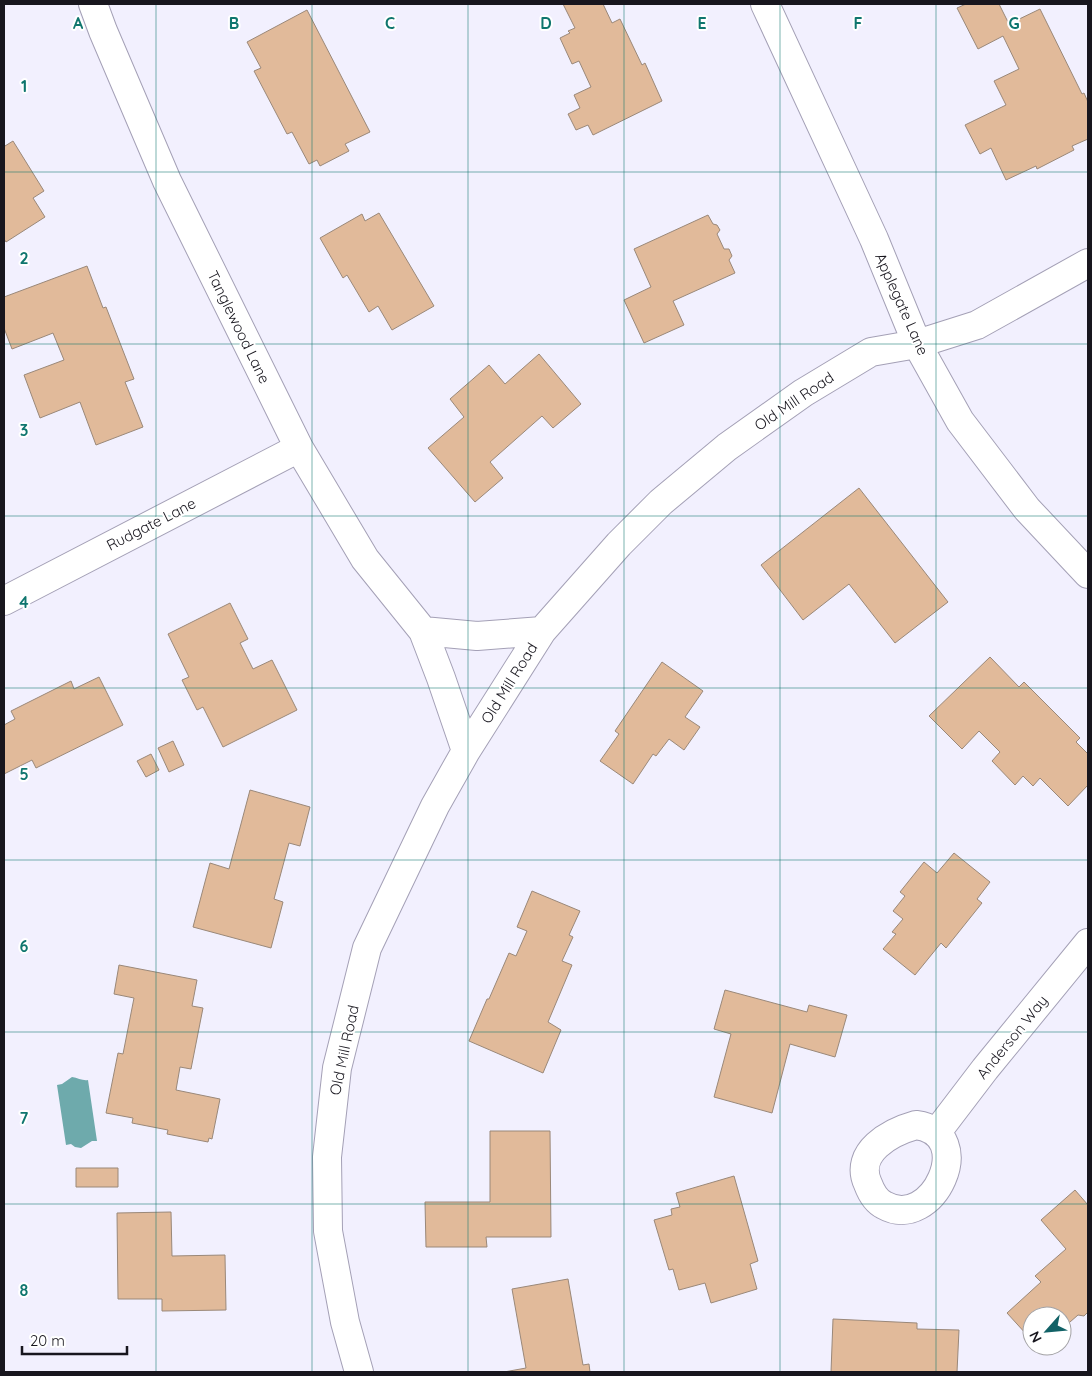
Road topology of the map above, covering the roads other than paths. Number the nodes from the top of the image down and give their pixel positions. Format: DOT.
graph roads {
  1 [pos="93,4"];
  2 [pos="765,4"];
  3 [pos="1088,263"];
  4 [pos="918,344"];
  5 [pos="299,448"];
  6 [pos="1088,574"];
  7 [pos="4,601"];
  8 [pos="422,631"];
  9 [pos="542,631"];
  10 [pos="466,751"];
  11 [pos="1088,943"];
  12 [pos="936,1132"];
  13 [pos="359,1372"];
  1 -- 5 [label="street, Tanglewood Lane"];
  2 -- 4 [label="street, Applegate Lane"];
  3 -- 4 [label="street, Old Mill Road"];
  4 -- 6 [label="street, Applegate Lane"];
  4 -- 9 [label="street, Old Mill Road"];
  5 -- 7 [label="street, Rudgate Lane"];
  5 -- 8 [label="street, Tanglewood Lane"];
  8 -- 9 [label="street"];
  8 -- 10 [label="street, Tanglewood Lane"];
  9 -- 10 [label="street, Old Mill Road"];
  10 -- 13 [label="street, Old Mill Road"];
  11 -- 12 [label="street, Anderson Way"];
}
